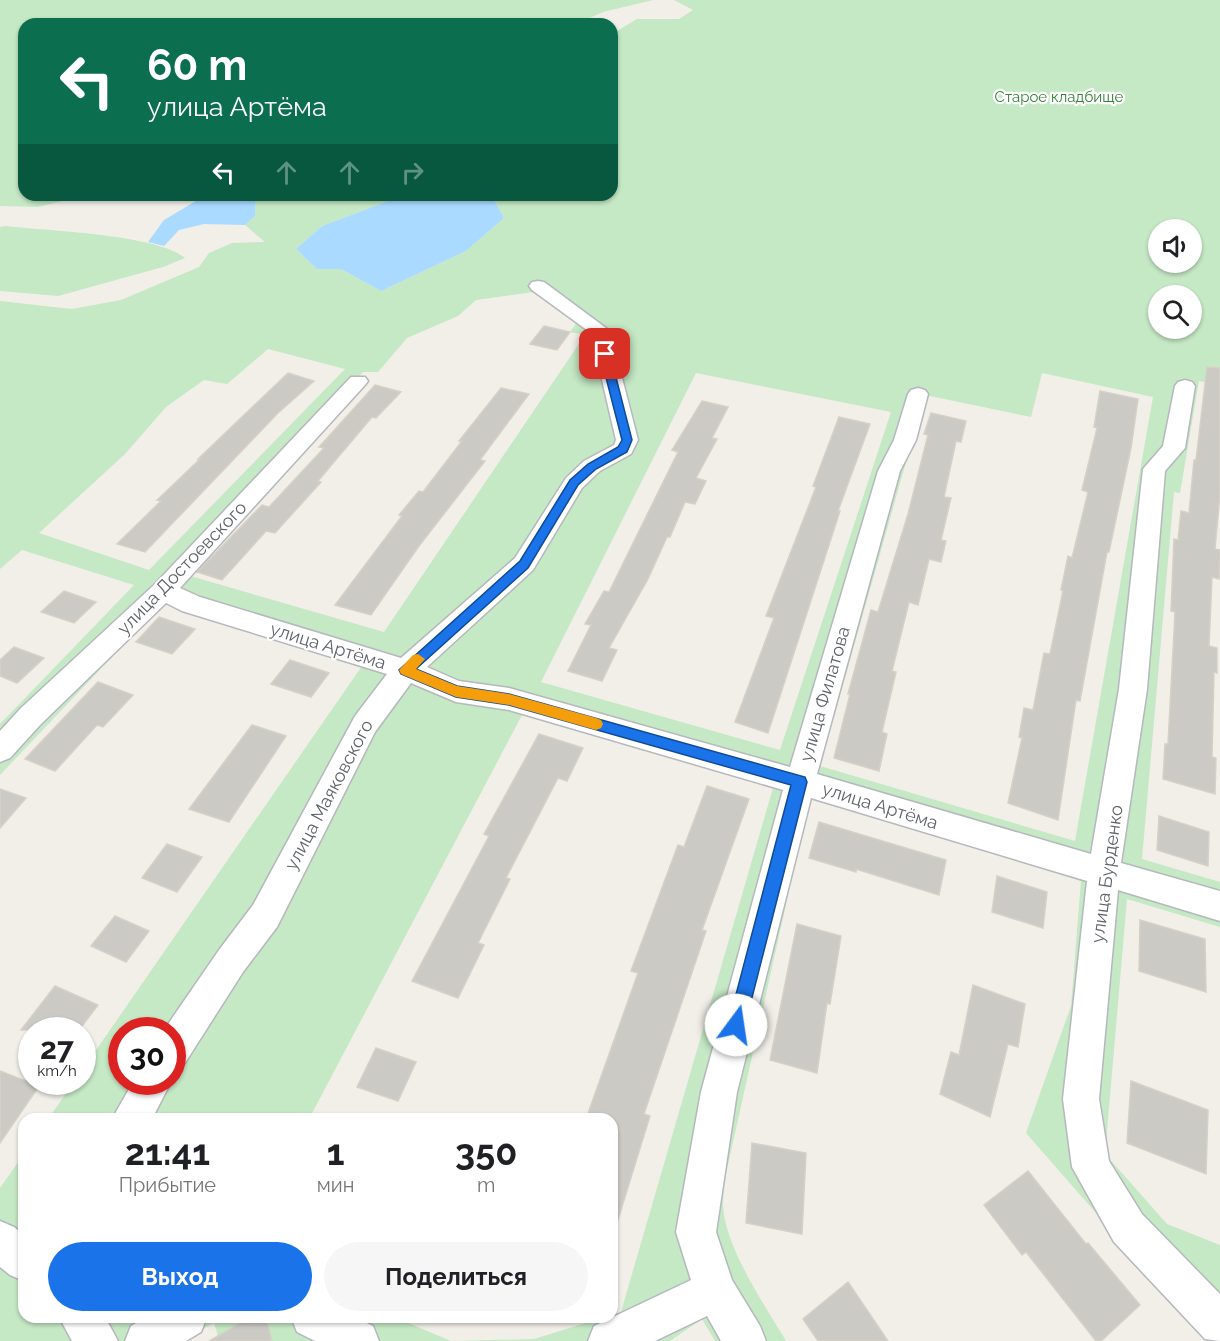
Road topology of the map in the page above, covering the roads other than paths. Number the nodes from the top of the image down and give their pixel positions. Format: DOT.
graph roads {
  1 [pos="538,286"];
  2 [pos="358,381"];
  3 [pos="1185,386"];
  4 [pos="918,394"];
  5 [pos="163,591"];
  6 [pos="406,670"];
  7 [pos="0,750"];
  8 [pos="800,782"];
  9 [pos="1104,873"];
  10 [pos="1220,906"];
  11 [pos="186,1029"];
  12 [pos="145,1095"];
  13 [pos="135,1113"];
  14 [pos="0,1240"];
  15 [pos="18,1256"];
  16 [pos="715,1290"];
  17 [pos="84,1323"];
  18 [pos="176,1323"];
  19 [pos="324,1323"];
  20 [pos="1220,1324"];
  21 [pos="97,1341"];
  22 [pos="146,1341"];
  23 [pos="358,1341"];
  24 [pos="609,1341"];
  25 [pos="745,1341"];
  1 -- 6 [label="street, улица Маяковского"];
  2 -- 5 [label="street, улица Достоевского"];
  3 -- 9 [label="street, улица Бурденко"];
  4 -- 8 [label="street, улица Филатова"];
  5 -- 6 [label="street, улица Артёма"];
  5 -- 7 [label="street, улица Достоевского"];
  6 -- 8 [label="street, улица Артёма"];
  6 -- 11 [label="street, улица Маяковского"];
  8 -- 9 [label="street, улица Артёма"];
  8 -- 16 [label="street, улица Филатова"];
  9 -- 10 [label="street, улица Артёма"];
  9 -- 20 [label="street, улица Бурденко"];
  12 -- 13 [label="street"];
  14 -- 15 [label="street"];
  16 -- 24 [label="street"];
  16 -- 25 [label="street, улица Филатова"];
  17 -- 21 [label="street"];
  18 -- 22 [label="street"];
  19 -- 23 [label="street"];
}
